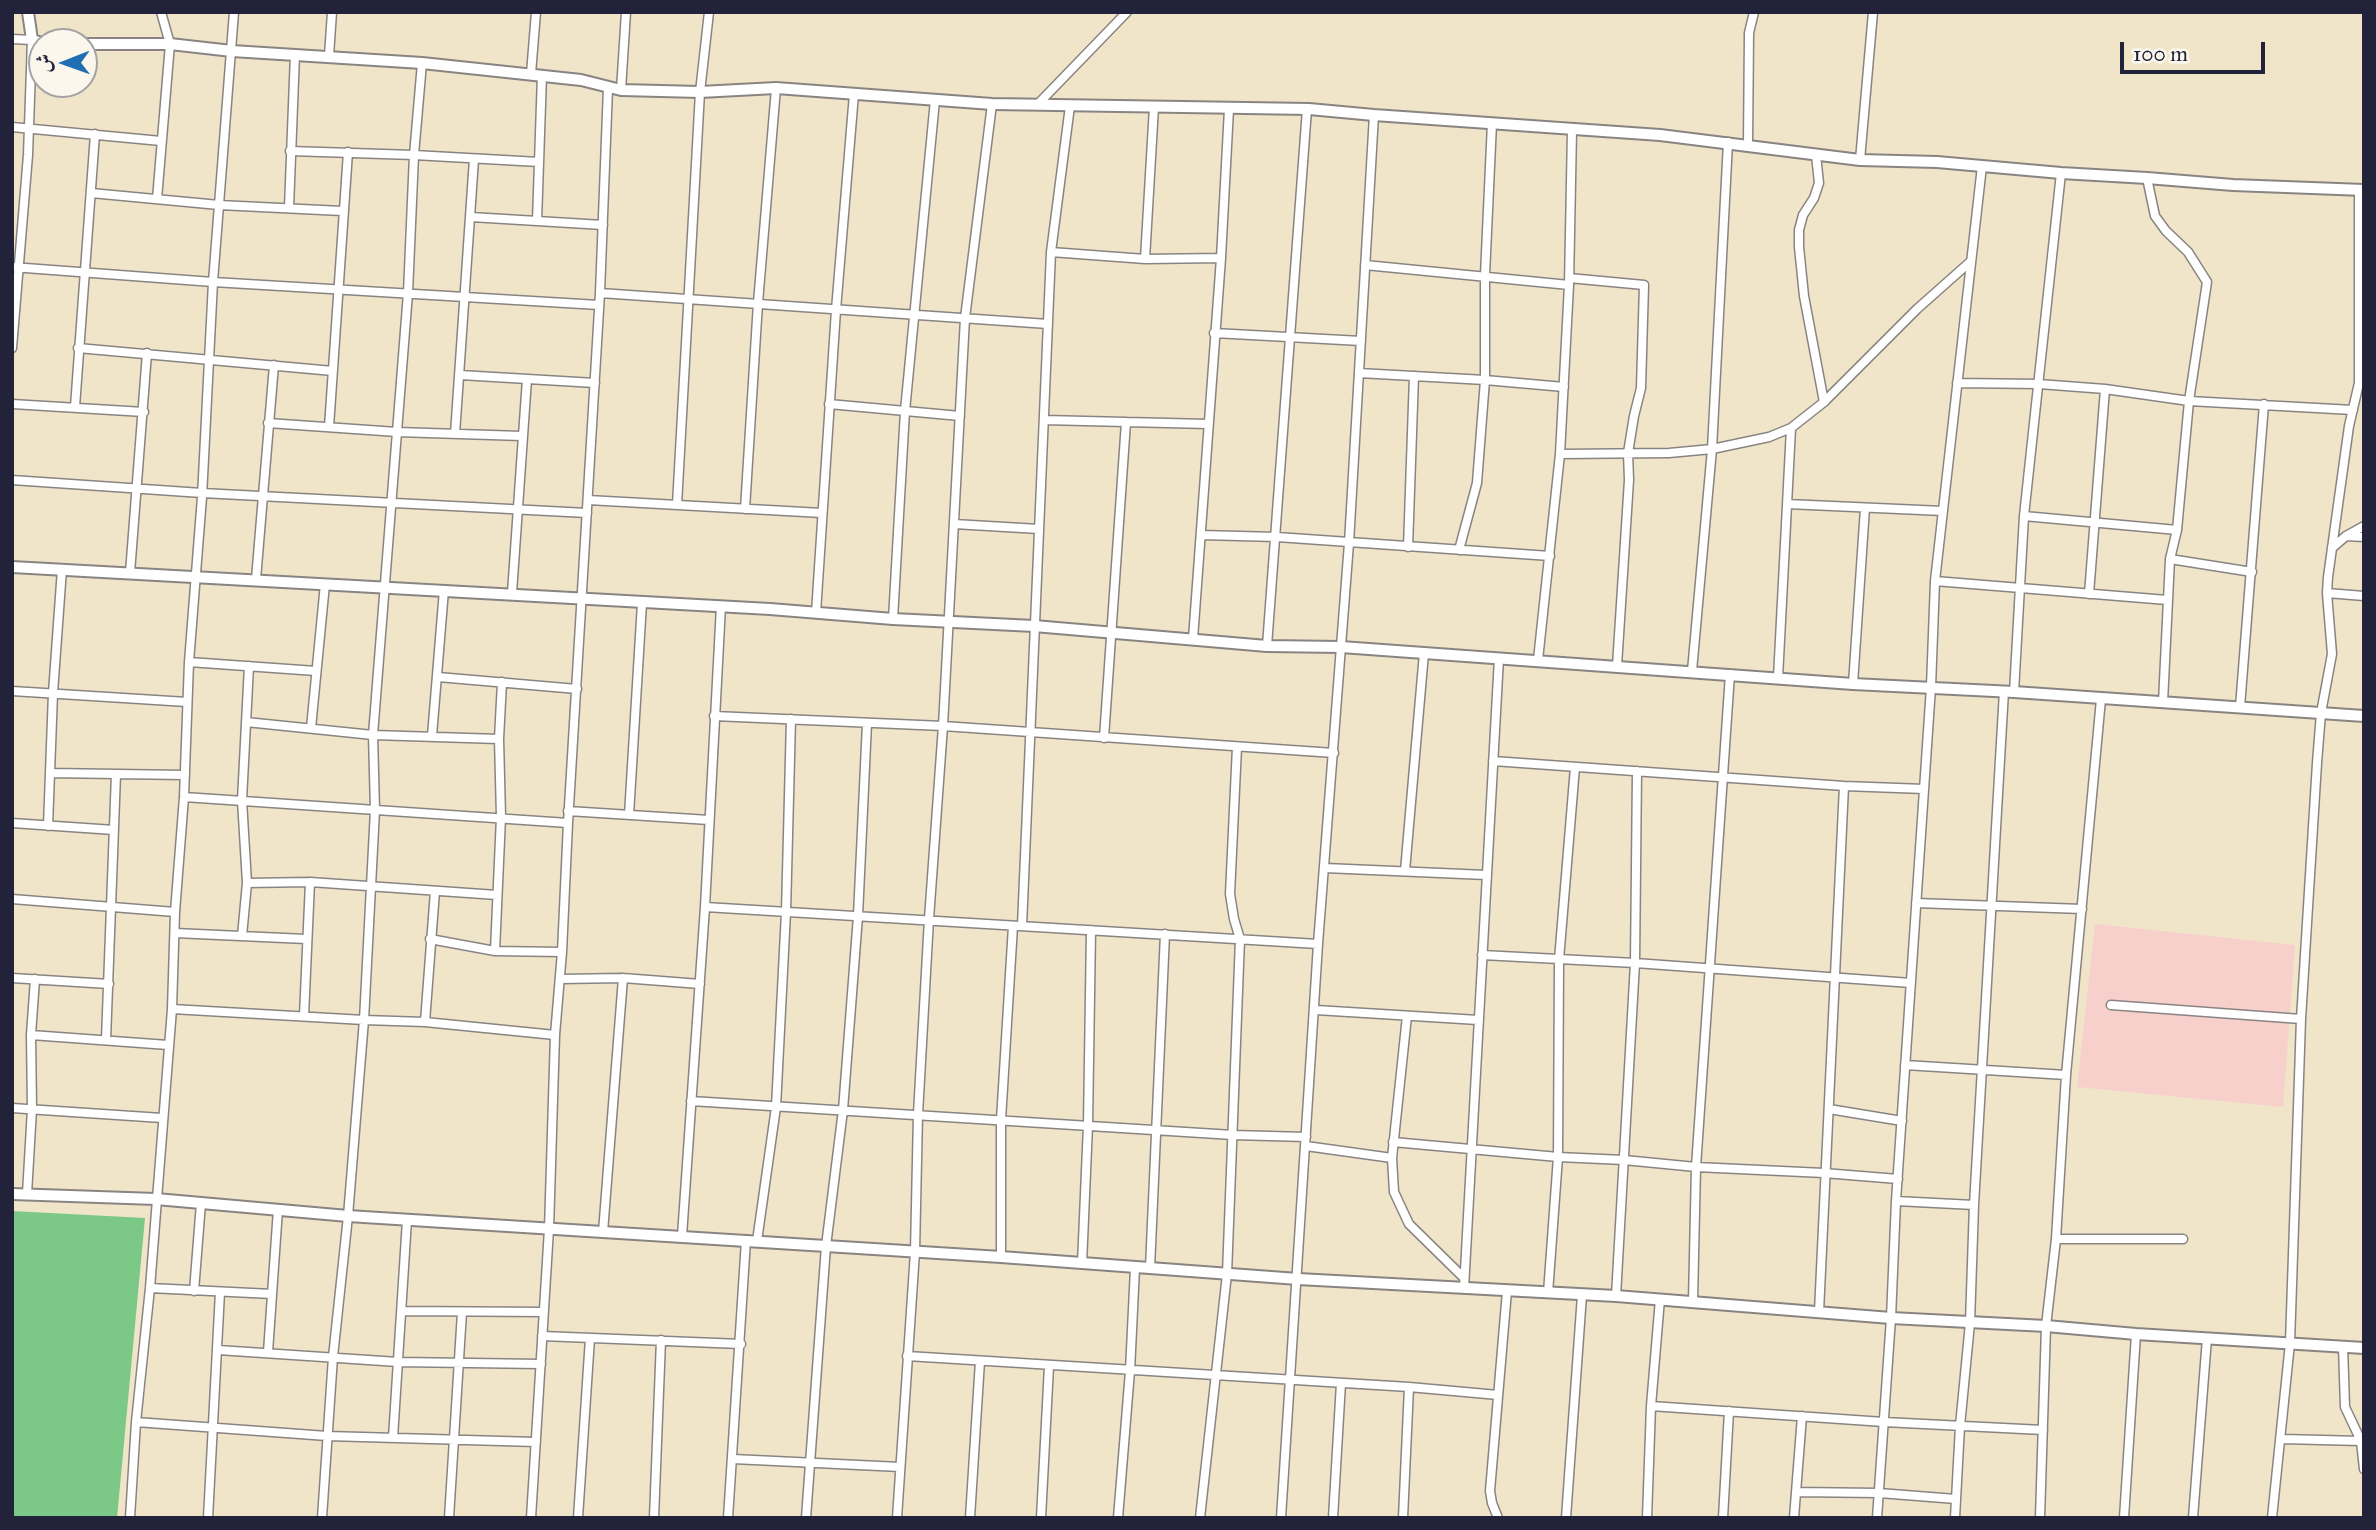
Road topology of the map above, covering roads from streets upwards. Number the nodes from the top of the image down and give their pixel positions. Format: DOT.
graph roads {
  1 [pos="161,12"];
  2 [pos="234,12"];
  3 [pos="332,12"];
  4 [pos="536,12"];
  5 [pos="626,12"];
  6 [pos="709,12"];
  7 [pos="1127,12"];
  8 [pos="1754,12"];
  9 [pos="1873,12"];
  10 [pos="98,44"];
  11 [pos="170,44"];
  12 [pos="232,51"];
  13 [pos="295,54"];
  14 [pos="329,55"];
  15 [pos="422,63"];
  16 [pos="536,74"];
  17 [pos="608,88"];
  18 [pos="776,88"];
  19 [pos="621,90"];
  20 [pos="700,92"];
  21 [pos="854,94"];
  22 [pos="32,98"];
  23 [pos="935,100"];
  24 [pos="992,104"];
  25 [pos="1037,105"];
  26 [pos="1070,106"];
  27 [pos="1154,107"];
  28 [pos="1229,109"];
  29 [pos="1307,109"];
  30 [pos="1374,116"];
  31 [pos="1492,123"];
  32 [pos="12,127"];
  33 [pos="29,128"];
  34 [pos="1572,130"];
  35 [pos="95,134"];
  36 [pos="160,141"];
  37 [pos="1728,142"];
  38 [pos="1748,145"];
  39 [pos="290,151"];
  40 [pos="348,152"];
  41 [pos="414,155"];
  42 [pos="1816,155"];
  43 [pos="474,159"];
  44 [pos="1860,160"];
  45 [pos="539,162"];
  46 [pos="1982,166"];
  47 [pos="2061,173"];
  48 [pos="2147,178"];
  49 [pos="2361,190"];
  50 [pos="91,193"];
  51 [pos="157,199"];
  52 [pos="219,205"];
  53 [pos="289,208"];
  54 [pos="342,211"];
  55 [pos="471,217"];
  56 [pos="537,221"];
  57 [pos="603,225"];
  58 [pos="1051,253"];
  59 [pos="1221,258"];
  60 [pos="1145,259"];
  61 [pos="1970,262"];
  62 [pos="1365,265"];
  63 [pos="16,268"];
  64 [pos="85,274"];
  65 [pos="1485,275"];
  66 [pos="1569,281"];
  67 [pos="213,282"];
  68 [pos="2362,288"];
  69 [pos="339,289"];
  70 [pos="408,293"];
  71 [pos="600,293"];
  72 [pos="466,297"];
  73 [pos="689,298"];
  74 [pos="758,303"];
  75 [pos="599,305"];
  76 [pos="836,310"];
  77 [pos="914,315"];
  78 [pos="965,318"];
  79 [pos="1048,324"];
  80 [pos="1214,333"];
  81 [pos="1292,338"];
  82 [pos="1361,341"];
  83 [pos="12,348"];
  84 [pos="78,348"];
  85 [pos="148,352"];
  86 [pos="211,359"];
  87 [pos="274,365"];
  88 [pos="333,371"];
  89 [pos="1359,373"];
  90 [pos="460,375"];
  91 [pos="1414,376"];
  92 [pos="527,379"];
  93 [pos="1485,380"];
  94 [pos="595,383"];
  95 [pos="1957,383"];
  96 [pos="2039,384"];
  97 [pos="1564,387"];
  98 [pos="2105,389"];
  99 [pos="2189,401"];
  100 [pos="1824,402"];
  101 [pos="12,404"];
  102 [pos="829,404"];
  103 [pos="2264,404"];
  104 [pos="75,407"];
  105 [pos="2353,410"];
  106 [pos="905,411"];
  107 [pos="144,412"];
  108 [pos="960,416"];
  109 [pos="1044,420"];
  110 [pos="1126,422"];
  111 [pos="268,423"];
  112 [pos="1208,424"];
  113 [pos="329,427"];
  114 [pos="1791,428"];
  115 [pos="397,432"];
  116 [pos="455,434"];
  117 [pos="522,436"];
  118 [pos="1712,449"];
  119 [pos="1628,453"];
  120 [pos="1560,454"];
  121 [pos="12,480"];
  122 [pos="137,489"];
  123 [pos="202,493"];
  124 [pos="261,496"];
  125 [pos="588,500"];
  126 [pos="391,503"];
  127 [pos="1787,504"];
  128 [pos="677,505"];
  129 [pos="1865,508"];
  130 [pos="517,509"];
  131 [pos="745,509"];
  132 [pos="1943,511"];
  133 [pos="587,513"];
  134 [pos="822,513"];
  135 [pos="2024,516"];
  136 [pos="2094,521"];
  137 [pos="954,524"];
  138 [pos="2364,526"];
  139 [pos="1039,529"];
  140 [pos="2177,530"];
  141 [pos="1201,535"];
  142 [pos="2346,536"];
  143 [pos="1277,537"];
  144 [pos="2364,537"];
  145 [pos="1349,543"];
  146 [pos="1408,547"];
  147 [pos="2332,549"];
  148 [pos="1459,550"];
  149 [pos="1550,556"];
  150 [pos="2170,559"];
  151 [pos="12,567"];
  152 [pos="62,569"];
  153 [pos="2252,572"];
  154 [pos="130,573"];
  155 [pos="196,578"];
  156 [pos="256,579"];
  157 [pos="1935,581"];
  158 [pos="324,584"];
  159 [pos="385,588"];
  160 [pos="2019,588"];
  161 [pos="444,590"];
  162 [pos="512,593"];
  163 [pos="2327,593"];
  164 [pos="2088,594"];
  165 [pos="2364,596"];
  166 [pos="583,599"];
  167 [pos="2167,600"];
  168 [pos="642,603"];
  169 [pos="721,606"];
  170 [pos="816,613"];
  171 [pos="893,619"];
  172 [pos="949,622"];
  173 [pos="1034,626"];
  174 [pos="1112,632"];
  175 [pos="1193,639"];
  176 [pos="1267,646"];
  177 [pos="1341,647"];
  178 [pos="1424,653"];
  179 [pos="1499,658"];
  180 [pos="1538,660"];
  181 [pos="189,662"];
  182 [pos="249,666"];
  183 [pos="1617,666"];
  184 [pos="316,671"];
  185 [pos="1692,671"];
  186 [pos="1730,674"];
  187 [pos="438,677"];
  188 [pos="1778,678"];
  189 [pos="502,682"];
  190 [pos="1853,684"];
  191 [pos="1931,687"];
  192 [pos="577,689"];
  193 [pos="12,691"];
  194 [pos="2009,692"];
  195 [pos="53,693"];
  196 [pos="2101,699"];
  197 [pos="187,702"];
  198 [pos="2163,702"];
  199 [pos="2240,707"];
  200 [pos="2320,713"];
  201 [pos="714,716"];
  202 [pos="2364,716"];
  203 [pos="791,719"];
  204 [pos="246,722"];
  205 [pos="867,723"];
  206 [pos="943,726"];
  207 [pos="311,728"];
  208 [pos="1031,732"];
  209 [pos="373,735"];
  210 [pos="432,736"];
  211 [pos="499,738"];
  212 [pos="1104,738"];
  213 [pos="1237,747"];
  214 [pos="1334,753"];
  215 [pos="1493,761"];
  216 [pos="1575,766"];
  217 [pos="1637,771"];
  218 [pos="50,773"];
  219 [pos="116,774"];
  220 [pos="185,775"];
  221 [pos="1722,777"];
  222 [pos="1844,786"];
  223 [pos="1924,789"];
  224 [pos="184,797"];
  225 [pos="242,800"];
  226 [pos="375,810"];
  227 [pos="568,811"];
  228 [pos="629,815"];
  229 [pos="501,817"];
  230 [pos="709,820"];
  231 [pos="12,823"];
  232 [pos="568,823"];
  233 [pos="48,826"];
  234 [pos="114,830"];
  235 [pos="1325,867"];
  236 [pos="1405,871"];
  237 [pos="1486,875"];
  238 [pos="310,882"];
  239 [pos="247,883"];
  240 [pos="372,886"];
  241 [pos="435,891"];
  242 [pos="497,894"];
  243 [pos="12,899"];
  244 [pos="1916,903"];
  245 [pos="1991,905"];
  246 [pos="112,907"];
  247 [pos="705,907"];
  248 [pos="2082,909"];
  249 [pos="176,912"];
  250 [pos="786,912"];
  251 [pos="858,916"];
  252 [pos="929,919"];
  253 [pos="1018,926"];
  254 [pos="1091,930"];
  255 [pos="174,933"];
  256 [pos="1165,934"];
  257 [pos="242,936"];
  258 [pos="306,939"];
  259 [pos="430,939"];
  260 [pos="1240,939"];
  261 [pos="1318,944"];
  262 [pos="495,951"];
  263 [pos="562,952"];
  264 [pos="1482,955"];
  265 [pos="1559,960"];
  266 [pos="1635,963"];
  267 [pos="1708,969"];
  268 [pos="12,978"];
  269 [pos="623,978"];
  270 [pos="35,979"];
  271 [pos="561,979"];
  272 [pos="1835,979"];
  273 [pos="1911,983"];
  274 [pos="109,984"];
  275 [pos="700,984"];
  276 [pos="2110,1005"];
  277 [pos="172,1009"];
  278 [pos="1316,1010"];
  279 [pos="304,1016"];
  280 [pos="1407,1016"];
  281 [pos="2301,1019"];
  282 [pos="364,1020"];
  283 [pos="1478,1020"];
  284 [pos="425,1022"];
  285 [pos="31,1035"];
  286 [pos="555,1035"];
  287 [pos="106,1041"];
  288 [pos="168,1045"];
  289 [pos="1905,1065"];
  290 [pos="1982,1070"];
  291 [pos="2066,1075"];
  292 [pos="691,1101"];
  293 [pos="776,1107"];
  294 [pos="12,1108"];
  295 [pos="32,1109"];
  296 [pos="1829,1109"];
  297 [pos="843,1110"];
  298 [pos="918,1114"];
  299 [pos="162,1118"];
  300 [pos="1001,1120"];
  301 [pos="1902,1121"];
  302 [pos="1088,1125"];
  303 [pos="1158,1130"];
  304 [pos="1233,1135"];
  305 [pos="1306,1142"];
  306 [pos="1393,1142"];
  307 [pos="1471,1149"];
  308 [pos="1558,1157"];
  309 [pos="1392,1158"];
  310 [pos="1624,1160"];
  311 [pos="1696,1167"];
  312 [pos="1824,1172"];
  313 [pos="1898,1179"];
  314 [pos="12,1194"];
  315 [pos="27,1194"];
  316 [pos="156,1199"];
  317 [pos="1896,1201"];
  318 [pos="201,1203"];
  319 [pos="1974,1205"];
  320 [pos="278,1209"];
  321 [pos="348,1216"];
  322 [pos="407,1220"];
  323 [pos="549,1229"];
  324 [pos="603,1232"];
  325 [pos="682,1236"];
  326 [pos="2056,1239"];
  327 [pos="2183,1239"];
  328 [pos="752,1241"];
  329 [pos="826,1246"];
  330 [pos="915,1252"];
  331 [pos="1001,1257"];
  332 [pos="1082,1264"];
  333 [pos="1135,1268"];
  334 [pos="1150,1268"];
  335 [pos="1227,1274"];
  336 [pos="1298,1279"];
  337 [pos="1463,1282"];
  338 [pos="150,1288"];
  339 [pos="194,1291"];
  340 [pos="1507,1291"];
  341 [pos="220,1293"];
  342 [pos="1548,1293"];
  343 [pos="272,1294"];
  344 [pos="1582,1295"];
  345 [pos="1616,1296"];
  346 [pos="1660,1299"];
  347 [pos="1693,1301"];
  348 [pos="403,1311"];
  349 [pos="462,1312"];
  350 [pos="544,1312"];
  351 [pos="1819,1312"];
  352 [pos="1891,1318"];
  353 [pos="1970,1323"];
  354 [pos="2046,1326"];
  355 [pos="2136,1334"];
  356 [pos="542,1336"];
  357 [pos="590,1338"];
  358 [pos="2207,1338"];
  359 [pos="661,1340"];
  360 [pos="2290,1343"];
  361 [pos="741,1344"];
  362 [pos="2343,1346"];
  363 [pos="2364,1348"];
  364 [pos="218,1350"];
  365 [pos="268,1352"];
  366 [pos="907,1356"];
  367 [pos="333,1357"];
  368 [pos="459,1361"];
  369 [pos="980,1361"];
  370 [pos="398,1362"];
  371 [pos="541,1364"];
  372 [pos="1049,1366"];
  373 [pos="1130,1371"];
  374 [pos="1214,1376"];
  375 [pos="1290,1380"];
  376 [pos="1341,1383"];
  377 [pos="1409,1387"];
  378 [pos="1498,1395"];
  379 [pos="1651,1406"];
  380 [pos="1729,1411"];
  381 [pos="1802,1416"];
  382 [pos="136,1422"];
  383 [pos="1884,1422"];
  384 [pos="2359,1425"];
  385 [pos="1960,1426"];
  386 [pos="213,1428"];
  387 [pos="2043,1430"];
  388 [pos="327,1436"];
  389 [pos="393,1438"];
  390 [pos="2282,1439"];
  391 [pos="455,1440"];
  392 [pos="2361,1441"];
  393 [pos="536,1442"];
  394 [pos="733,1459"];
  395 [pos="810,1463"];
  396 [pos="900,1468"];
  397 [pos="2364,1469"];
  398 [pos="1796,1492"];
  399 [pos="1879,1493"];
  400 [pos="1956,1499"];
  401 [pos="130,1518"];
  402 [pos="208,1518"];
  403 [pos="322,1518"];
  404 [pos="449,1518"];
  405 [pos="531,1518"];
  406 [pos="579,1518"];
  407 [pos="654,1518"];
  408 [pos="728,1518"];
  409 [pos="806,1518"];
  410 [pos="897,1518"];
  411 [pos="970,1518"];
  412 [pos="1041,1518"];
  413 [pos="1118,1518"];
  414 [pos="1200,1518"];
  415 [pos="1281,1518"];
  416 [pos="1333,1518"];
  417 [pos="1403,1518"];
  418 [pos="1498,1518"];
  419 [pos="1566,1518"];
  420 [pos="1647,1518"];
  421 [pos="1723,1518"];
  422 [pos="1794,1518"];
  423 [pos="1877,1518"];
  424 [pos="1955,1518"];
  425 [pos="2040,1518"];
  426 [pos="2124,1518"];
  427 [pos="2193,1518"];
  428 [pos="2272,1518"];
  1 -- 11 [label="street"];
  2 -- 12 [label="street"];
  3 -- 14 [label="street"];
  4 -- 16 [label="street"];
  5 -- 19 [label="street"];
  6 -- 20 [label="street"];
  7 -- 25 [label="street"];
  8 -- 38 [label="street"];
  9 -- 44 [label="street"];
  10 -- 11 [label="street"];
  11 -- 12 [label="street"];
  11 -- 36 [label="street"];
  12 -- 13 [label="street"];
  12 -- 52 [label="street"];
  13 -- 14 [label="street"];
  13 -- 39 [label="street"];
  14 -- 15 [label="street"];
  15 -- 16 [label="street"];
  15 -- 41 [label="street"];
  16 -- 17 [label="street"];
  16 -- 45 [label="street"];
  17 -- 19 [label="street"];
  17 -- 57 [label="street"];
  18 -- 20 [label="street"];
  18 -- 21 [label="street"];
  18 -- 74 [label="street"];
  19 -- 20 [label="street"];
  20 -- 73 [label="street"];
  21 -- 23 [label="street"];
  21 -- 76 [label="street"];
  22 -- 33 [label="street"];
  23 -- 24 [label="street"];
  23 -- 77 [label="street"];
  24 -- 25 [label="street"];
  24 -- 78 [label="street"];
  25 -- 26 [label="street"];
  26 -- 27 [label="street"];
  26 -- 58 [label="street"];
  27 -- 28 [label="street"];
  27 -- 60 [label="street"];
  28 -- 29 [label="street"];
  28 -- 59 [label="street"];
  29 -- 30 [label="street"];
  29 -- 81 [label="street"];
  30 -- 31 [label="street"];
  30 -- 62 [label="street"];
  31 -- 34 [label="street"];
  31 -- 65 [label="street"];
  32 -- 33 [label="street"];
  33 -- 35 [label="street"];
  33 -- 63 [label="street"];
  34 -- 37 [label="street"];
  34 -- 66 [label="street"];
  35 -- 36 [label="street"];
  35 -- 50 [label="street"];
  36 -- 51 [label="street"];
  37 -- 38 [label="street"];
  37 -- 118 [label="street"];
  38 -- 42 [label="street"];
  39 -- 40 [label="street"];
  39 -- 53 [label="street"];
  40 -- 41 [label="street"];
  40 -- 54 [label="street"];
  41 -- 43 [label="street"];
  41 -- 70 [label="street"];
  42 -- 44 [label="street"];
  42 -- 100 [label="street"];
  43 -- 45 [label="street"];
  43 -- 55 [label="street"];
  44 -- 46 [label="street"];
  45 -- 56 [label="street"];
  46 -- 47 [label="street"];
  46 -- 61 [label="street"];
  47 -- 48 [label="street"];
  47 -- 96 [label="street"];
  48 -- 49 [label="street"];
  48 -- 99 [label="street"];
  49 -- 68 [label="street"];
  50 -- 51 [label="street"];
  50 -- 64 [label="street"];
  51 -- 52 [label="street"];
  52 -- 53 [label="street"];
  52 -- 67 [label="street"];
  53 -- 54 [label="street"];
  54 -- 69 [label="street"];
  55 -- 56 [label="street"];
  55 -- 72 [label="street"];
  56 -- 57 [label="street"];
  57 -- 71 [label="street"];
  58 -- 60 [label="street"];
  58 -- 79 [label="street"];
  59 -- 60 [label="street"];
  59 -- 80 [label="street"];
  61 -- 95 [label="street"];
  61 -- 100 [label="street"];
  62 -- 65 [label="street"];
  62 -- 82 [label="street"];
  63 -- 64 [label="street"];
  63 -- 83 [label="street"];
  64 -- 67 [label="street"];
  64 -- 84 [label="street"];
  65 -- 66 [label="street"];
  65 -- 93 [label="street"];
  66 -- 97 [label="street"];
  66 -- 119 [label="street"];
  67 -- 69 [label="street"];
  67 -- 86 [label="street"];
  68 -- 105 [label="street"];
  69 -- 70 [label="street"];
  69 -- 88 [label="street"];
  70 -- 72 [label="street"];
  70 -- 115 [label="street"];
  71 -- 73 [label="street"];
  71 -- 75 [label="street"];
  72 -- 75 [label="street"];
  72 -- 90 [label="street"];
  73 -- 74 [label="street"];
  73 -- 128 [label="street"];
  74 -- 76 [label="street"];
  74 -- 131 [label="street"];
  75 -- 94 [label="street"];
  76 -- 77 [label="street"];
  76 -- 102 [label="street"];
  77 -- 78 [label="street"];
  77 -- 106 [label="street"];
  78 -- 79 [label="street"];
  78 -- 108 [label="street"];
  79 -- 109 [label="street"];
  80 -- 81 [label="street"];
  80 -- 112 [label="street"];
  81 -- 82 [label="street"];
  81 -- 143 [label="street"];
  82 -- 89 [label="street"];
  84 -- 85 [label="street"];
  84 -- 104 [label="street"];
  85 -- 86 [label="street"];
  85 -- 107 [label="street"];
  86 -- 87 [label="street"];
  86 -- 123 [label="street"];
  87 -- 88 [label="street"];
  87 -- 111 [label="street"];
  88 -- 113 [label="street"];
  89 -- 91 [label="street"];
  89 -- 145 [label="street"];
  90 -- 92 [label="street"];
  90 -- 116 [label="street"];
  91 -- 93 [label="street"];
  91 -- 146 [label="street"];
  92 -- 94 [label="street"];
  92 -- 117 [label="street"];
  93 -- 97 [label="street"];
  93 -- 148 [label="street"];
  94 -- 125 [label="street"];
  95 -- 96 [label="street"];
  95 -- 132 [label="street"];
  96 -- 98 [label="street"];
  96 -- 135 [label="street"];
  97 -- 120 [label="street"];
  98 -- 99 [label="street"];
  98 -- 136 [label="street"];
  99 -- 103 [label="street"];
  99 -- 140 [label="street"];
  100 -- 114 [label="street"];
  101 -- 104 [label="street"];
  102 -- 106 [label="street"];
  102 -- 134 [label="street"];
  103 -- 105 [label="street"];
  103 -- 153 [label="street"];
  104 -- 107 [label="street"];
  105 -- 147 [label="street"];
  106 -- 108 [label="street"];
  106 -- 171 [label="street"];
  107 -- 122 [label="street"];
  108 -- 137 [label="street"];
  109 -- 110 [label="street"];
  109 -- 139 [label="street"];
  110 -- 112 [label="street"];
  110 -- 174 [label="street"];
  111 -- 113 [label="street"];
  111 -- 124 [label="street"];
  112 -- 141 [label="street"];
  113 -- 115 [label="street"];
  114 -- 118 [label="street"];
  114 -- 127 [label="street"];
  115 -- 116 [label="street"];
  115 -- 126 [label="street"];
  116 -- 117 [label="street"];
  117 -- 130 [label="street"];
  118 -- 119 [label="street"];
  118 -- 185 [label="street"];
  119 -- 120 [label="street"];
  119 -- 183 [label="street"];
  120 -- 149 [label="street"];
  121 -- 122 [label="street"];
  122 -- 123 [label="street"];
  122 -- 154 [label="street"];
  123 -- 124 [label="street"];
  123 -- 155 [label="street"];
  124 -- 126 [label="street"];
  124 -- 156 [label="street"];
  125 -- 128 [label="street"];
  125 -- 133 [label="street"];
  126 -- 130 [label="street"];
  126 -- 159 [label="street"];
  127 -- 129 [label="street"];
  127 -- 188 [label="street"];
  128 -- 131 [label="street"];
  129 -- 132 [label="street"];
  129 -- 190 [label="street"];
  130 -- 133 [label="street"];
  130 -- 162 [label="street"];
  131 -- 134 [label="street"];
  132 -- 157 [label="street"];
  133 -- 166 [label="street"];
  134 -- 170 [label="street"];
  135 -- 136 [label="street"];
  135 -- 160 [label="street"];
  136 -- 140 [label="street"];
  136 -- 164 [label="street"];
  137 -- 139 [label="street"];
  137 -- 172 [label="street"];
  138 -- 142 [label="street"];
  139 -- 173 [label="street"];
  140 -- 150 [label="street"];
  141 -- 143 [label="street"];
  141 -- 175 [label="street"];
  142 -- 144 [label="street"];
  142 -- 147 [label="street"];
  143 -- 145 [label="street"];
  143 -- 176 [label="street"];
  145 -- 146 [label="street"];
  145 -- 177 [label="street"];
  146 -- 148 [label="street"];
  147 -- 163 [label="street"];
  148 -- 149 [label="street"];
  149 -- 180 [label="street"];
  150 -- 153 [label="street"];
  150 -- 167 [label="street"];
  151 -- 152 [label="street"];
  152 -- 154 [label="street"];
  152 -- 195 [label="street"];
  153 -- 199 [label="street"];
  154 -- 155 [label="street"];
  155 -- 156 [label="street"];
  155 -- 181 [label="street"];
  156 -- 158 [label="street"];
  157 -- 160 [label="street"];
  157 -- 191 [label="street"];
  158 -- 159 [label="street"];
  158 -- 184 [label="street"];
  159 -- 161 [label="street"];
  159 -- 209 [label="street"];
  160 -- 164 [label="street"];
  160 -- 194 [label="street"];
  161 -- 162 [label="street"];
  161 -- 187 [label="street"];
  162 -- 166 [label="street"];
  163 -- 165 [label="street"];
  163 -- 200 [label="street"];
  164 -- 167 [label="street"];
  166 -- 168 [label="street"];
  166 -- 192 [label="street"];
  167 -- 198 [label="street"];
  168 -- 169 [label="street"];
  168 -- 228 [label="street"];
  169 -- 170 [label="street"];
  169 -- 201 [label="street"];
  170 -- 171 [label="street"];
  171 -- 172 [label="street"];
  172 -- 173 [label="street"];
  172 -- 206 [label="street"];
  173 -- 174 [label="street"];
  173 -- 208 [label="street"];
  174 -- 175 [label="street"];
  174 -- 212 [label="street"];
  175 -- 176 [label="street"];
  176 -- 177 [label="street"];
  177 -- 178 [label="street"];
  177 -- 214 [label="street"];
  178 -- 179 [label="street"];
  178 -- 236 [label="street"];
  179 -- 180 [label="street"];
  179 -- 215 [label="street"];
  180 -- 183 [label="street"];
  181 -- 182 [label="street"];
  181 -- 197 [label="street"];
  182 -- 184 [label="street"];
  182 -- 204 [label="street"];
  183 -- 185 [label="street"];
  184 -- 207 [label="street"];
  185 -- 186 [label="street"];
  186 -- 188 [label="street"];
  186 -- 221 [label="street"];
  187 -- 189 [label="street"];
  187 -- 210 [label="street"];
  188 -- 190 [label="street"];
  189 -- 192 [label="street"];
  189 -- 211 [label="street"];
  190 -- 191 [label="street"];
  191 -- 194 [label="street"];
  191 -- 223 [label="street"];
  192 -- 227 [label="street"];
  193 -- 195 [label="street"];
  194 -- 196 [label="street"];
  194 -- 245 [label="street"];
  195 -- 197 [label="street"];
  195 -- 218 [label="street"];
  196 -- 198 [label="street"];
  196 -- 248 [label="street"];
  197 -- 220 [label="street"];
  198 -- 199 [label="street"];
  199 -- 200 [label="street"];
  200 -- 202 [label="street"];
  200 -- 281 [label="street"];
  201 -- 203 [label="street"];
  201 -- 230 [label="street"];
  203 -- 205 [label="street"];
  203 -- 250 [label="street"];
  204 -- 207 [label="street"];
  204 -- 225 [label="street"];
  205 -- 206 [label="street"];
  205 -- 251 [label="street"];
  206 -- 208 [label="street"];
  206 -- 252 [label="street"];
  207 -- 209 [label="street"];
  208 -- 212 [label="street"];
  208 -- 253 [label="street"];
  209 -- 210 [label="street"];
  209 -- 226 [label="street"];
  210 -- 211 [label="street"];
  211 -- 229 [label="street"];
  212 -- 213 [label="street"];
  213 -- 214 [label="street"];
  213 -- 260 [label="street"];
  214 -- 235 [label="street"];
  215 -- 216 [label="street"];
  215 -- 237 [label="street"];
  216 -- 217 [label="street"];
  216 -- 265 [label="street"];
  217 -- 221 [label="street"];
  217 -- 266 [label="street"];
  218 -- 219 [label="street"];
  218 -- 233 [label="street"];
  219 -- 220 [label="street"];
  219 -- 234 [label="street"];
  220 -- 224 [label="street"];
  221 -- 222 [label="street"];
  221 -- 267 [label="street"];
  222 -- 223 [label="street"];
  222 -- 272 [label="street"];
  223 -- 244 [label="street"];
  224 -- 225 [label="street"];
  224 -- 249 [label="street"];
  225 -- 226 [label="street"];
  225 -- 239 [label="street"];
  226 -- 229 [label="street"];
  226 -- 240 [label="street"];
  227 -- 228 [label="street"];
  227 -- 232 [label="street"];
  228 -- 230 [label="street"];
  229 -- 232 [label="street"];
  229 -- 242 [label="street"];
  230 -- 247 [label="street"];
  231 -- 233 [label="street"];
  232 -- 263 [label="street"];
  233 -- 234 [label="street"];
  234 -- 246 [label="street"];
  235 -- 236 [label="street"];
  235 -- 261 [label="street"];
  236 -- 237 [label="street"];
  237 -- 264 [label="street"];
  238 -- 239 [label="street"];
  238 -- 240 [label="street"];
  238 -- 258 [label="street"];
  239 -- 257 [label="street"];
  240 -- 241 [label="street"];
  240 -- 282 [label="street"];
  241 -- 242 [label="street"];
  241 -- 259 [label="street"];
  242 -- 262 [label="street"];
  243 -- 246 [label="street"];
  244 -- 245 [label="street"];
  244 -- 273 [label="street"];
  245 -- 248 [label="street"];
  245 -- 290 [label="street"];
  246 -- 249 [label="street"];
  246 -- 274 [label="street"];
  247 -- 250 [label="street"];
  247 -- 275 [label="street"];
  248 -- 291 [label="street"];
  249 -- 255 [label="street"];
  250 -- 251 [label="street"];
  250 -- 293 [label="street"];
  251 -- 252 [label="street"];
  251 -- 297 [label="street"];
  252 -- 253 [label="street"];
  252 -- 298 [label="street"];
  253 -- 254 [label="street"];
  253 -- 300 [label="street"];
  254 -- 256 [label="street"];
  254 -- 302 [label="street"];
  255 -- 257 [label="street"];
  255 -- 277 [label="street"];
  256 -- 260 [label="street"];
  256 -- 303 [label="street"];
  257 -- 258 [label="street"];
  258 -- 279 [label="street"];
  259 -- 262 [label="street"];
  259 -- 284 [label="street"];
  260 -- 261 [label="street"];
  260 -- 304 [label="street"];
  261 -- 278 [label="street"];
  262 -- 263 [label="street"];
  263 -- 271 [label="street"];
  264 -- 265 [label="street"];
  264 -- 283 [label="street"];
  265 -- 266 [label="street"];
  265 -- 308 [label="street"];
  266 -- 267 [label="street"];
  266 -- 310 [label="street"];
  267 -- 272 [label="street"];
  267 -- 311 [label="street"];
  268 -- 270 [label="street"];
  269 -- 271 [label="street"];
  269 -- 275 [label="street"];
  269 -- 324 [label="street"];
  270 -- 274 [label="street"];
  270 -- 285 [label="street"];
  271 -- 286 [label="street"];
  272 -- 273 [label="street"];
  272 -- 296 [label="street"];
  273 -- 289 [label="street"];
  274 -- 287 [label="street"];
  275 -- 292 [label="street"];
  276 -- 281 [label="street"];
  277 -- 279 [label="street"];
  277 -- 288 [label="street"];
  278 -- 280 [label="street"];
  278 -- 305 [label="street"];
  279 -- 282 [label="street"];
  280 -- 283 [label="street"];
  280 -- 306 [label="street"];
  281 -- 360 [label="street"];
  282 -- 284 [label="street"];
  282 -- 321 [label="street"];
  283 -- 307 [label="street"];
  284 -- 286 [label="street"];
  285 -- 287 [label="street"];
  285 -- 295 [label="street"];
  286 -- 323 [label="street"];
  287 -- 288 [label="street"];
  288 -- 299 [label="street"];
  289 -- 290 [label="street"];
  289 -- 301 [label="street"];
  290 -- 291 [label="street"];
  290 -- 319 [label="street"];
  291 -- 326 [label="street"];
  292 -- 293 [label="street"];
  292 -- 325 [label="street"];
  293 -- 297 [label="street"];
  293 -- 328 [label="street"];
  294 -- 295 [label="street"];
  295 -- 299 [label="street"];
  295 -- 315 [label="street"];
  296 -- 301 [label="street"];
  296 -- 312 [label="street"];
  297 -- 298 [label="street"];
  297 -- 329 [label="street"];
  298 -- 300 [label="street"];
  298 -- 330 [label="street"];
  299 -- 316 [label="street"];
  300 -- 302 [label="street"];
  300 -- 331 [label="street"];
  301 -- 313 [label="street"];
  302 -- 303 [label="street"];
  302 -- 332 [label="street"];
  303 -- 304 [label="street"];
  303 -- 334 [label="street"];
  304 -- 305 [label="street"];
  304 -- 335 [label="street"];
  305 -- 309 [label="street"];
  305 -- 336 [label="street"];
  306 -- 307 [label="street"];
  306 -- 309 [label="street"];
  307 -- 308 [label="street"];
  307 -- 337 [label="street"];
  308 -- 310 [label="street"];
  308 -- 342 [label="street"];
  309 -- 337 [label="street"];
  310 -- 311 [label="street"];
  310 -- 345 [label="street"];
  311 -- 312 [label="street"];
  311 -- 347 [label="street"];
  312 -- 313 [label="street"];
  312 -- 351 [label="street"];
  313 -- 317 [label="street"];
  314 -- 315 [label="street"];
  315 -- 316 [label="street"];
  316 -- 318 [label="street"];
  316 -- 338 [label="street"];
  317 -- 319 [label="street"];
  317 -- 352 [label="street"];
  318 -- 320 [label="street"];
  318 -- 339 [label="street"];
  319 -- 353 [label="street"];
  320 -- 321 [label="street"];
  320 -- 343 [label="street"];
  321 -- 322 [label="street"];
  321 -- 367 [label="street"];
  322 -- 323 [label="street"];
  322 -- 348 [label="street"];
  323 -- 324 [label="street"];
  323 -- 350 [label="street"];
  324 -- 325 [label="street"];
  325 -- 328 [label="street"];
  326 -- 327 [label="street"];
  326 -- 354 [label="street"];
  328 -- 329 [label="street"];
  328 -- 361 [label="street"];
  329 -- 330 [label="street"];
  329 -- 395 [label="street"];
  330 -- 331 [label="street"];
  330 -- 366 [label="street"];
  331 -- 332 [label="street"];
  332 -- 333 [label="street"];
  333 -- 334 [label="street"];
  333 -- 373 [label="street"];
  334 -- 335 [label="street"];
  335 -- 336 [label="street"];
  335 -- 374 [label="street"];
  336 -- 337 [label="street"];
  336 -- 375 [label="street"];
  337 -- 340 [label="street"];
  338 -- 339 [label="street"];
  338 -- 382 [label="street"];
  339 -- 341 [label="street"];
  340 -- 342 [label="street"];
  340 -- 378 [label="street"];
  341 -- 343 [label="street"];
  341 -- 364 [label="street"];
  342 -- 344 [label="street"];
  343 -- 365 [label="street"];
  344 -- 345 [label="street"];
  344 -- 419 [label="street"];
  345 -- 346 [label="street"];
  346 -- 347 [label="street"];
  346 -- 379 [label="street"];
  347 -- 351 [label="street"];
  348 -- 349 [label="street"];
  348 -- 370 [label="street"];
  349 -- 350 [label="street"];
  349 -- 368 [label="street"];
  350 -- 356 [label="street"];
  351 -- 352 [label="street"];
  352 -- 353 [label="street"];
  352 -- 383 [label="street"];
  353 -- 354 [label="street"];
  353 -- 385 [label="street"];
  354 -- 355 [label="street"];
  354 -- 387 [label="street"];
  355 -- 358 [label="street"];
  355 -- 426 [label="street"];
  356 -- 357 [label="street"];
  356 -- 371 [label="street"];
  357 -- 359 [label="street"];
  357 -- 406 [label="street"];
  358 -- 360 [label="street"];
  358 -- 427 [label="street"];
  359 -- 361 [label="street"];
  359 -- 407 [label="street"];
  360 -- 362 [label="street"];
  360 -- 390 [label="street"];
  361 -- 394 [label="street"];
  362 -- 363 [label="street"];
  362 -- 384 [label="street"];
  364 -- 365 [label="street"];
  364 -- 386 [label="street"];
  365 -- 367 [label="street"];
  366 -- 369 [label="street"];
  366 -- 396 [label="street"];
  367 -- 370 [label="street"];
  367 -- 388 [label="street"];
  368 -- 370 [label="street"];
  368 -- 371 [label="street"];
  368 -- 391 [label="street"];
  369 -- 372 [label="street"];
  369 -- 411 [label="street"];
  370 -- 389 [label="street"];
  371 -- 393 [label="street"];
  372 -- 373 [label="street"];
  372 -- 412 [label="street"];
  373 -- 374 [label="street"];
  373 -- 413 [label="street"];
  374 -- 375 [label="street"];
  374 -- 414 [label="street"];
  375 -- 376 [label="street"];
  375 -- 415 [label="street"];
  376 -- 377 [label="street"];
  376 -- 416 [label="street"];
  377 -- 378 [label="street"];
  377 -- 417 [label="street"];
  378 -- 418 [label="street"];
  379 -- 380 [label="street"];
  379 -- 420 [label="street"];
  380 -- 381 [label="street"];
  380 -- 421 [label="street"];
  381 -- 383 [label="street"];
  381 -- 398 [label="street"];
  382 -- 386 [label="street"];
  382 -- 401 [label="street"];
  383 -- 385 [label="street"];
  383 -- 399 [label="street"];
  384 -- 392 [label="street"];
  385 -- 387 [label="street"];
  385 -- 400 [label="street"];
  386 -- 388 [label="street"];
  386 -- 402 [label="street"];
  387 -- 425 [label="street"];
  388 -- 389 [label="street"];
  388 -- 403 [label="street"];
  389 -- 391 [label="street"];
  390 -- 392 [label="street"];
  390 -- 428 [label="street"];
  391 -- 393 [label="street"];
  391 -- 404 [label="street"];
  392 -- 397 [label="street"];
  393 -- 405 [label="street"];
  394 -- 395 [label="street"];
  394 -- 408 [label="street"];
  395 -- 396 [label="street"];
  395 -- 409 [label="street"];
  396 -- 410 [label="street"];
  398 -- 399 [label="street"];
  398 -- 422 [label="street"];
  399 -- 400 [label="street"];
  399 -- 423 [label="street"];
  400 -- 424 [label="street"];
}
